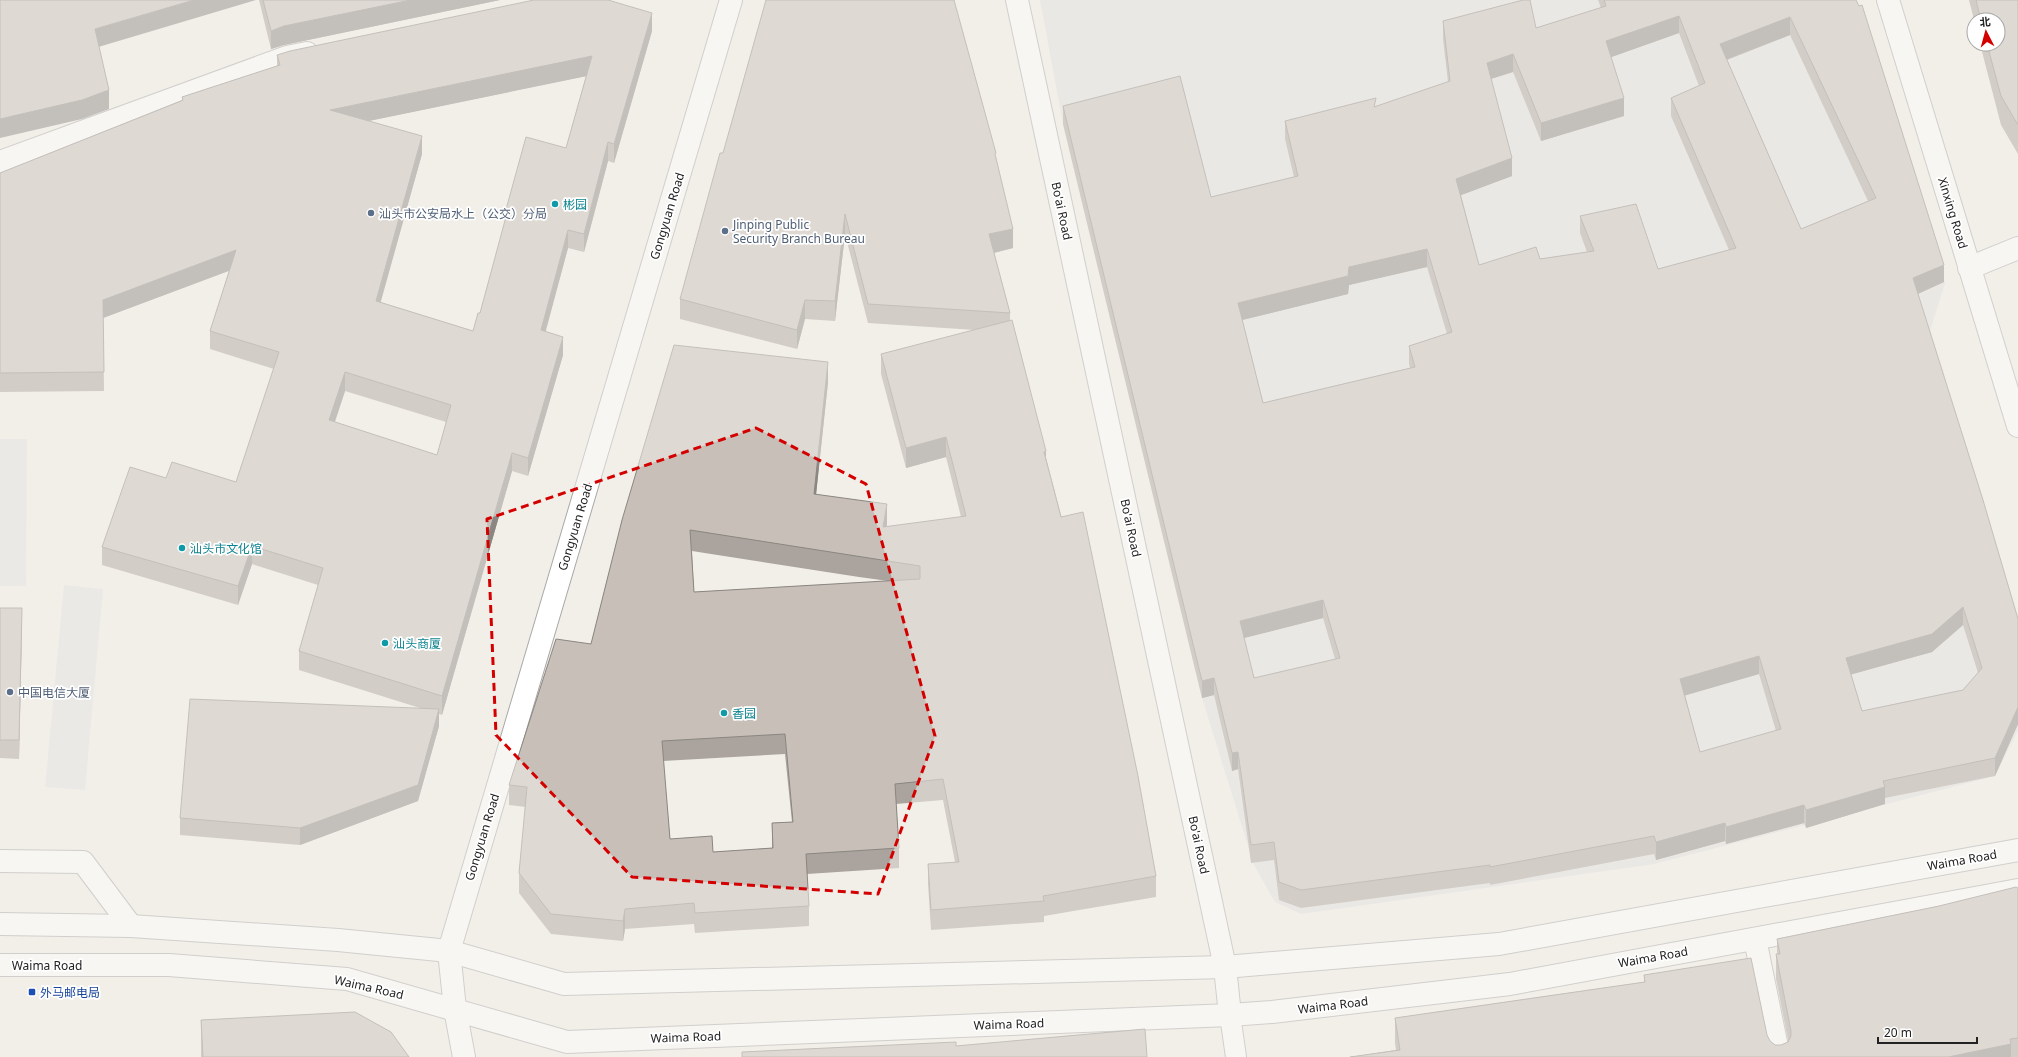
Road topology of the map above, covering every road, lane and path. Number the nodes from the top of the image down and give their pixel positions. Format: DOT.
graph roads {
  1 [pos="731,0"];
  2 [pos="1017,0"];
  3 [pos="1888,0"];
  4 [pos="326,49"];
  5 [pos="0,162"];
  6 [pos="2018,248"];
  7 [pos="1969,268"];
  8 [pos="2018,426"];
  9 [pos="2018,850"];
  10 [pos="0,861"];
  11 [pos="2018,890"];
  12 [pos="0,924"];
  13 [pos="131,926"];
  14 [pos="1755,939"];
  15 [pos="448,951"];
  16 [pos="0,965"];
  17 [pos="1225,967"];
  18 [pos="455,1009"];
  19 [pos="1230,1015"];
  20 [pos="464,1057"];
  21 [pos="1236,1057"];
  22 [pos="1779,1057"];
  1 -- 15 [label="street, Gongyuan Road"];
  2 -- 17 [label="street, Bo'ai Road"];
  3 -- 7 [label="street, Xinxing Road"];
  4 -- 5 [label="street"];
  6 -- 7 [label="street"];
  7 -- 8 [label="street, Xinxing Road"];
  9 -- 17 [label="street, Waima Road"];
  10 -- 13 [label="street"];
  11 -- 14 [label="street, Waima Road"];
  12 -- 13 [label="street, Waima Road"];
  13 -- 15 [label="street, Waima Road"];
  14 -- 19 [label="street, Waima Road"];
  14 -- 22 [label="street"];
  15 -- 17 [label="street, Waima Road"];
  15 -- 18 [label="street, Gongyuan Road"];
  16 -- 18 [label="street, Waima Road"];
  17 -- 19 [label="street, Bo'ai Road"];
  18 -- 19 [label="street, Waima Road"];
  18 -- 20 [label="street, Gongyuan Road"];
  19 -- 21 [label="street, Bo'ai Road"];
}
